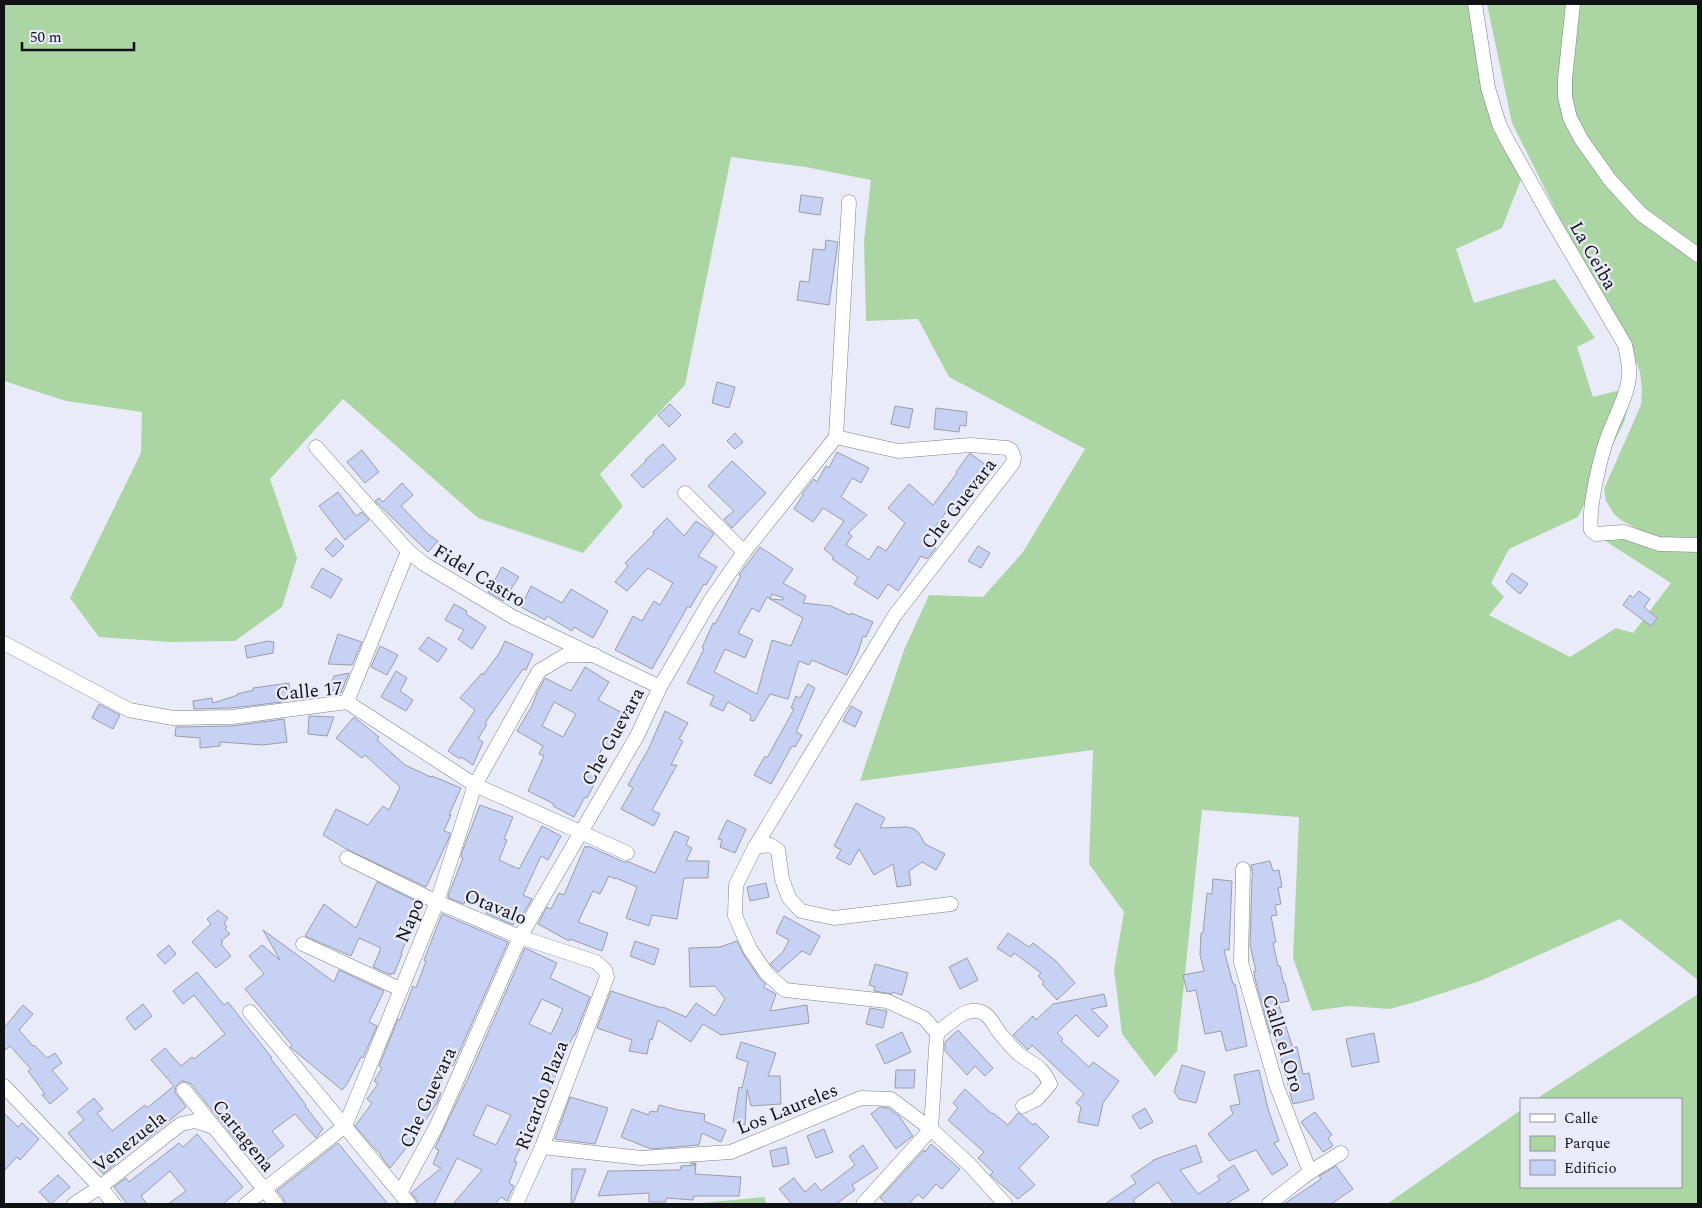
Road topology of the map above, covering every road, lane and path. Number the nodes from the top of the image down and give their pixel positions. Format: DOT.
graph roads {
  1 [pos="1475,4"];
  2 [pos="1573,4"];
  3 [pos="849,202"];
  4 [pos="1698,254"];
  5 [pos="836,437"];
  6 [pos="316,447"];
  7 [pos="685,493"];
  8 [pos="1698,545"];
  9 [pos="408,551"];
  10 [pos="744,552"];
  11 [pos="4,643"];
  12 [pos="595,655"];
  13 [pos="660,687"];
  14 [pos="347,702"];
  15 [pos="475,785"];
  16 [pos="580,832"];
  17 [pos="755,847"];
  18 [pos="627,853"];
  19 [pos="347,858"];
  20 [pos="1243,869"];
  21 [pos="437,902"];
  22 [pos="951,904"];
  23 [pos="520,937"];
  24 [pos="303,944"];
  25 [pos="400,989"];
  26 [pos="599,998"];
  27 [pos="250,1012"];
  28 [pos="938,1033"];
  29 [pos="4,1086"];
  30 [pos="184,1090"];
  31 [pos="1023,1106"];
  32 [pos="211,1126"];
  33 [pos="345,1126"];
  34 [pos="931,1129"];
  35 [pos="542,1147"];
  36 [pos="1341,1153"];
  37 [pos="1310,1172"];
  38 [pos="100,1187"];
  39 [pos="264,1189"];
  40 [pos="404,1199"];
  41 [pos="74,1204"];
  42 [pos="114,1204"];
  43 [pos="246,1204"];
  44 [pos="276,1204"];
  45 [pos="516,1204"];
  46 [pos="863,1204"];
  47 [pos="1005,1204"];
  48 [pos="1269,1204"];
  1 -- 8 [label="street, La Ceiba"];
  2 -- 4 [label="street"];
  3 -- 5 [label="street"];
  5 -- 10 [label="street, Che Guevara"];
  5 -- 17 [label="street, Che Guevara"];
  6 -- 9 [label="street, Fidel Castro"];
  7 -- 10 [label="street"];
  9 -- 12 [label="street, Fidel Castro"];
  9 -- 14 [label="street"];
  10 -- 13 [label="street, Che Guevara"];
  11 -- 14 [label="street, Calle 17"];
  12 -- 13 [label="street, Fidel Castro"];
  12 -- 15 [label="street, Napo"];
  13 -- 16 [label="street, Che Guevara"];
  14 -- 15 [label="street, Calle 17"];
  15 -- 16 [label="street, Calle 17"];
  15 -- 21 [label="street, Napo"];
  16 -- 18 [label="street, Calle 17"];
  16 -- 23 [label="street, Che Guevara"];
  17 -- 22 [label="street"];
  17 -- 28 [label="street, Che Guevara"];
  19 -- 21 [label="street, Otavalo"];
  20 -- 37 [label="street, Calle el Oro"];
  21 -- 23 [label="street, Otavalo"];
  21 -- 25 [label="street, Napo"];
  23 -- 26 [label="street, Otavalo"];
  23 -- 40 [label="street, Che Guevara"];
  24 -- 25 [label="street"];
  25 -- 33 [label="street, Napo"];
  26 -- 35 [label="street, Ricardo Plaza"];
  27 -- 33 [label="street"];
  28 -- 31 [label="street"];
  28 -- 34 [label="street"];
  29 -- 38 [label="street"];
  30 -- 32 [label="street, Cartagena"];
  32 -- 38 [label="street, Venezuela"];
  32 -- 39 [label="street, Cartagena"];
  33 -- 39 [label="street"];
  33 -- 40 [label="street"];
  34 -- 35 [label="street, Los Laureles"];
  34 -- 46 [label="street"];
  34 -- 47 [label="street, Los Laureles"];
  35 -- 45 [label="street, Ricardo Plaza"];
  36 -- 37 [label="street"];
  37 -- 48 [label="street"];
  38 -- 41 [label="street, Venezuela"];
  38 -- 42 [label="street"];
  39 -- 43 [label="street"];
  39 -- 44 [label="street, Cartagena"];
}
